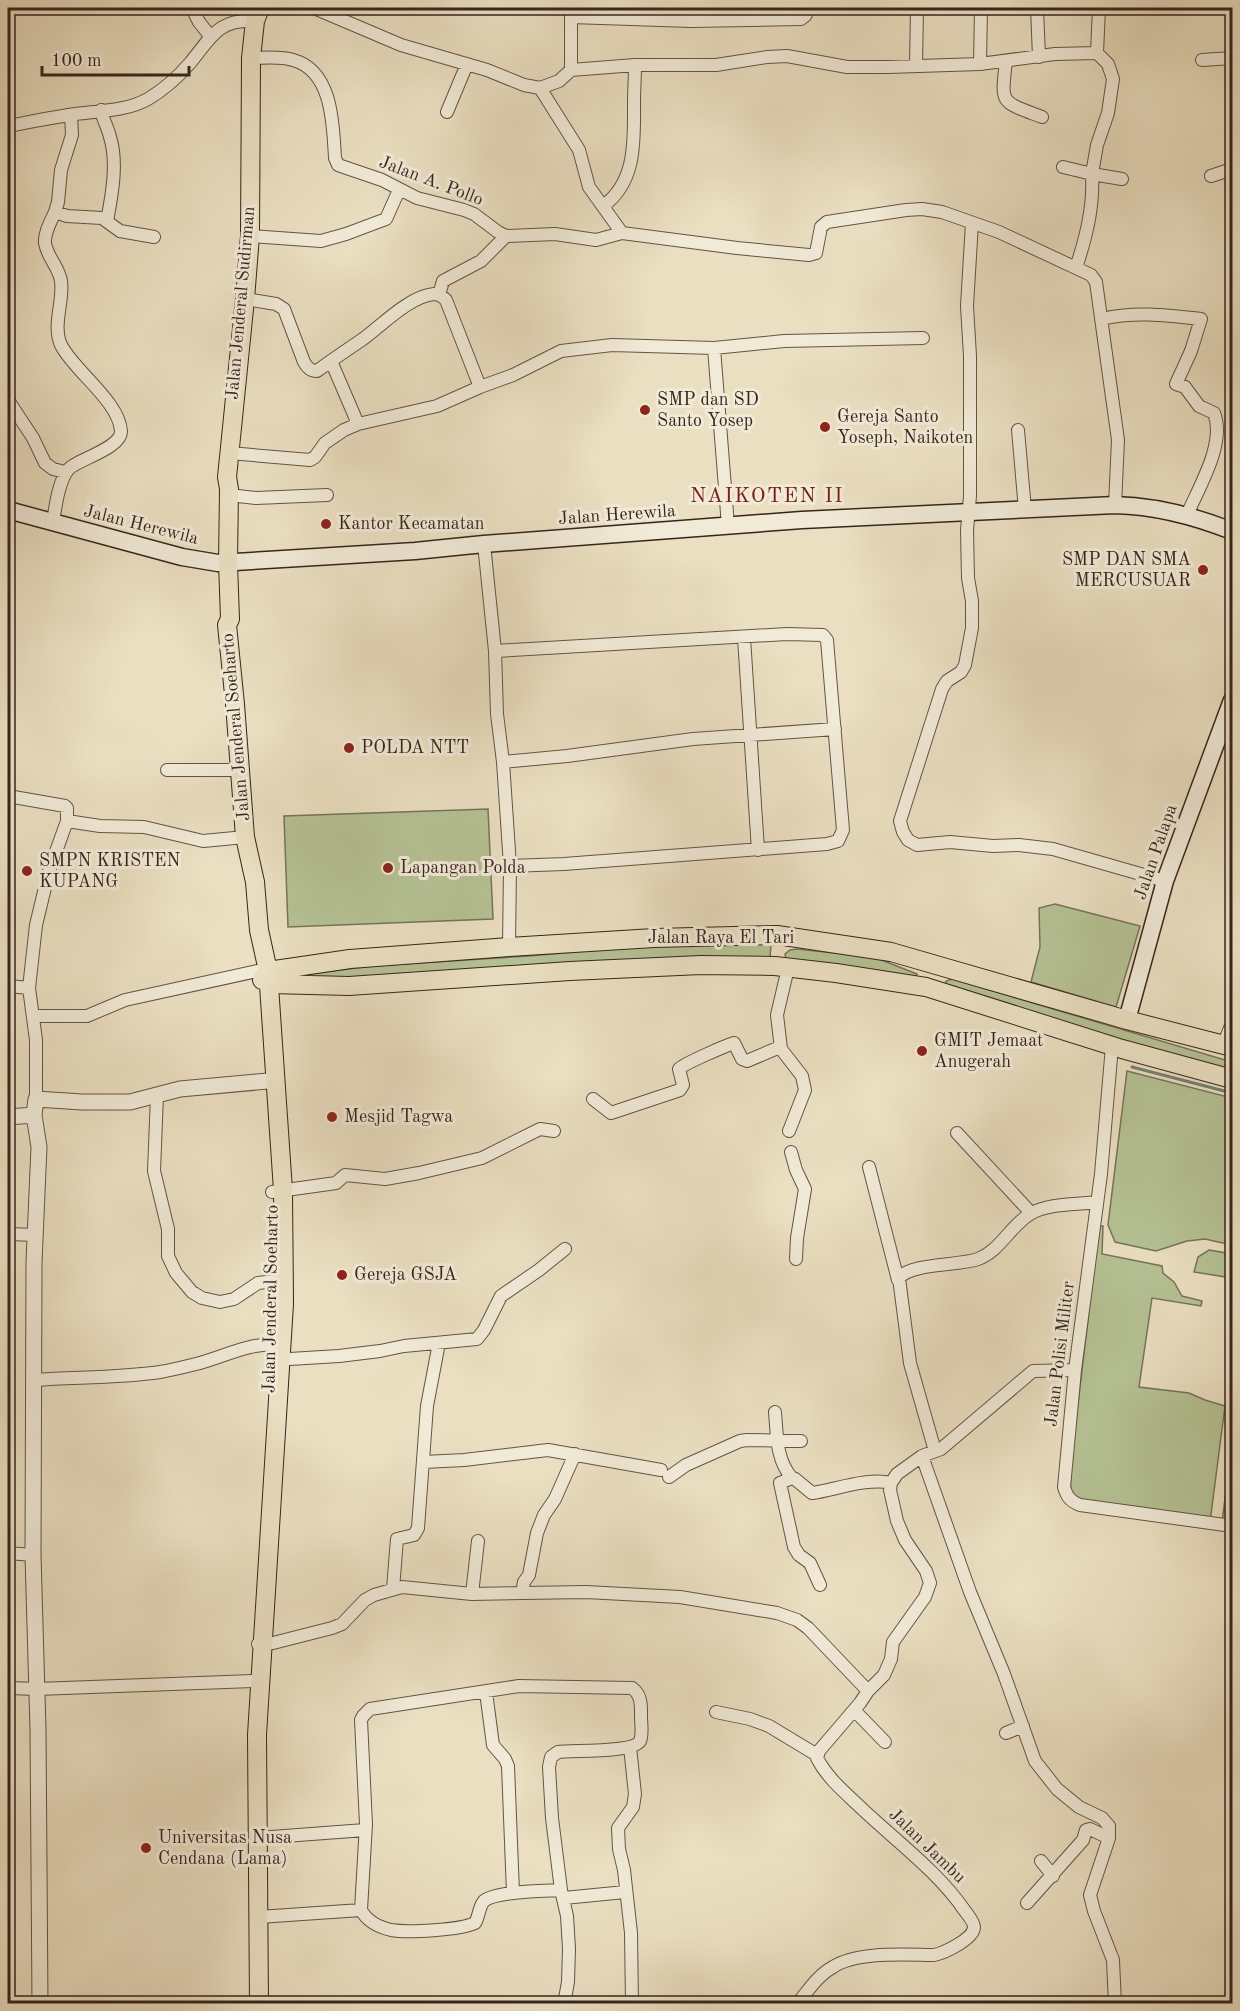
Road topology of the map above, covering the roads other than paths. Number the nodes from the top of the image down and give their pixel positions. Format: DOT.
graph roads {
  1 [pos="192,8"];
  2 [pos="314,8"];
  3 [pos="692,8"];
  4 [pos="809,8"];
  5 [pos="916,8"];
  6 [pos="981,8"];
  7 [pos="1036,8"];
  8 [pos="1099,8"];
  9 [pos="571,12"];
  10 [pos="258,14"];
  11 [pos="691,21"];
  12 [pos="210,36"];
  13 [pos="1097,53"];
  14 [pos="1039,57"];
  15 [pos="250,58"];
  16 [pos="1233,58"];
  17 [pos="1202,60"];
  18 [pos="1006,61"];
  19 [pos="467,64"];
  20 [pos="916,64"];
  21 [pos="980,64"];
  22 [pos="635,65"];
  23 [pos="571,69"];
  24 [pos="540,88"];
  25 [pos="100,110"];
  26 [pos="447,112"];
  27 [pos="71,115"];
  28 [pos="1042,117"];
  29 [pos="8,126"];
  30 [pos="1063,167"];
  31 [pos="1233,169"];
  32 [pos="1092,174"];
  33 [pos="1211,176"];
  34 [pos="1122,179"];
  35 [pos="399,190"];
  36 [pos="603,206"];
  37 [pos="55,212"];
  38 [pos="107,221"];
  39 [pos="972,223"];
  40 [pos="622,233"];
  41 [pos="250,236"];
  42 [pos="506,236"];
  43 [pos="154,237"];
  44 [pos="1076,268"];
  45 [pos="439,295"];
  46 [pos="245,299"];
  47 [pos="1101,319"];
  48 [pos="923,338"];
  49 [pos="714,348"];
  50 [pos="331,361"];
  51 [pos="480,387"];
  52 [pos="8,400"];
  53 [pos="358,424"];
  54 [pos="1018,430"];
  55 [pos="229,453"];
  56 [pos="65,472"];
  57 [pos="228,486"];
  58 [pos="327,495"];
  59 [pos="1115,505"];
  60 [pos="8,510"];
  61 [pos="1025,510"];
  62 [pos="969,512"];
  63 [pos="1185,514"];
  64 [pos="52,523"];
  65 [pos="728,526"];
  66 [pos="1233,531"];
  67 [pos="484,544"];
  68 [pos="223,563"];
  69 [pos="744,638"];
  70 [pos="495,651"];
  71 [pos="1233,700"];
  72 [pos="835,729"];
  73 [pos="749,736"];
  74 [pos="503,762"];
  75 [pos="167,770"];
  76 [pos="240,770"];
  77 [pos="8,796"];
  78 [pos="67,821"];
  79 [pos="246,846"];
  80 [pos="758,850"];
  81 [pos="510,866"];
  82 [pos="1165,881"];
  83 [pos="256,935"];
  84 [pos="777,935"];
  85 [pos="509,947"];
  86 [pos="350,959"];
  87 [pos="931,963"];
  88 [pos="782,967"];
  89 [pos="265,976"];
  90 [pos="8,986"];
  91 [pos="349,986"];
  92 [pos="926,987"];
  93 [pos="29,988"];
  94 [pos="266,1008"];
  95 [pos="34,1016"];
  96 [pos="1127,1020"];
  97 [pos="1233,1027"];
  98 [pos="1112,1046"];
  99 [pos="1229,1046"];
  100 [pos="780,1047"];
  101 [pos="1233,1079"];
  102 [pos="268,1081"];
  103 [pos="157,1095"];
  104 [pos="593,1099"];
  105 [pos="35,1107"];
  106 [pos="8,1117"];
  107 [pos="554,1131"];
  108 [pos="789,1131"];
  109 [pos="957,1133"];
  110 [pos="791,1152"];
  111 [pos="869,1167"];
  112 [pos="278,1191"];
  113 [pos="1097,1202"];
  114 [pos="1031,1213"];
  115 [pos="8,1234"];
  116 [pos="36,1235"];
  117 [pos="565,1249"];
  118 [pos="796,1259"];
  119 [pos="898,1280"];
  120 [pos="275,1281"];
  121 [pos="439,1343"];
  122 [pos="276,1352"];
  123 [pos="1075,1370"];
  124 [pos="35,1380"];
  125 [pos="775,1412"];
  126 [pos="801,1441"];
  127 [pos="774,1442"];
  128 [pos="575,1454"];
  129 [pos="928,1454"];
  130 [pos="424,1462"];
  131 [pos="792,1478"];
  132 [pos="891,1483"];
  133 [pos="1233,1526"];
  134 [pos="478,1541"];
  135 [pos="8,1553"];
  136 [pos="33,1555"];
  137 [pos="820,1585"];
  138 [pos="393,1588"];
  139 [pos="522,1593"];
  140 [pos="472,1594"];
  141 [pos="259,1644"];
  142 [pos="253,1681"];
  143 [pos="8,1688"];
  144 [pos="37,1689"];
  145 [pos="868,1691"];
  146 [pos="486,1692"];
  147 [pos="854,1710"];
  148 [pos="716,1712"];
  149 [pos="1023,1726"];
  150 [pos="1006,1733"];
  151 [pos="258,1742"];
  152 [pos="885,1742"];
  153 [pos="630,1747"];
  154 [pos="817,1755"];
  155 [pos="365,1830"];
  156 [pos="258,1838"];
  157 [pos="1109,1838"];
  158 [pos="1041,1861"];
  159 [pos="1053,1876"];
  160 [pos="625,1892"];
  161 [pos="513,1893"];
  162 [pos="563,1894"];
  163 [pos="1028,1903"];
  164 [pos="361,1910"];
  165 [pos="259,1917"];
  166 [pos="40,2004"];
  167 [pos="259,2004"];
  168 [pos="564,2004"];
  169 [pos="632,2004"];
  170 [pos="797,2004"];
  171 [pos="1114,2004"];
  1 -- 12 [label="street"];
  2 -- 19 [label="street"];
  3 -- 11 [label="street"];
  4 -- 11 [label="street"];
  5 -- 20 [label="street"];
  6 -- 21 [label="street"];
  7 -- 14 [label="street"];
  8 -- 13 [label="street"];
  9 -- 11 [label="street"];
  9 -- 23 [label="street"];
  10 -- 12 [label="street"];
  10 -- 15 [label="main road, Jalan Jenderal Sudirman"];
  12 -- 25 [label="street"];
  13 -- 14 [label="street"];
  13 -- 32 [label="street"];
  14 -- 18 [label="street"];
  15 -- 35 [label="street, Jalan A. Pollo"];
  15 -- 41 [label="main road, Jalan Jenderal Sudirman"];
  16 -- 17 [label="street"];
  18 -- 21 [label="street"];
  18 -- 28 [label="street"];
  19 -- 24 [label="street"];
  19 -- 26 [label="street"];
  20 -- 21 [label="street"];
  20 -- 22 [label="street"];
  22 -- 23 [label="street"];
  22 -- 36 [label="street"];
  23 -- 24 [label="street"];
  24 -- 36 [label="street"];
  25 -- 27 [label="street"];
  25 -- 38 [label="street"];
  27 -- 29 [label="street"];
  27 -- 37 [label="street"];
  30 -- 32 [label="street"];
  31 -- 33 [label="street"];
  32 -- 34 [label="street"];
  32 -- 44 [label="street"];
  35 -- 41 [label="street"];
  35 -- 42 [label="street, Jalan A. Pollo"];
  36 -- 40 [label="street"];
  37 -- 38 [label="street"];
  37 -- 56 [label="street"];
  38 -- 43 [label="street"];
  39 -- 40 [label="street"];
  39 -- 44 [label="street"];
  39 -- 62 [label="street"];
  40 -- 42 [label="street"];
  41 -- 46 [label="main road, Jalan Jenderal Sudirman"];
  42 -- 45 [label="street"];
  44 -- 47 [label="street"];
  45 -- 50 [label="street"];
  45 -- 51 [label="street"];
  46 -- 50 [label="street"];
  46 -- 55 [label="main road, Jalan Jenderal Sudirman"];
  47 -- 59 [label="street"];
  47 -- 63 [label="street"];
  48 -- 49 [label="street"];
  49 -- 51 [label="street"];
  49 -- 65 [label="street"];
  50 -- 53 [label="street"];
  51 -- 53 [label="street"];
  52 -- 56 [label="street"];
  53 -- 55 [label="street"];
  54 -- 61 [label="street"];
  55 -- 57 [label="main road, Jalan Jenderal Sudirman"];
  56 -- 64 [label="street"];
  57 -- 58 [label="street"];
  57 -- 68 [label="main road, Jalan Jenderal Sudirman"];
  59 -- 61 [label="main road, Jalan Herewila"];
  59 -- 63 [label="main road, Jalan Herewila"];
  60 -- 64 [label="main road, Jalan Herewila"];
  61 -- 62 [label="main road, Jalan Herewila"];
  62 -- 65 [label="main road, Jalan Herewila"];
  62 -- 82 [label="street"];
  63 -- 66 [label="main road, Jalan Herewila"];
  64 -- 68 [label="main road, Jalan Herewila"];
  65 -- 67 [label="main road, Jalan Herewila"];
  67 -- 68 [label="main road, Jalan Herewila"];
  67 -- 70 [label="street"];
  68 -- 76 [label="main road, Jalan Jenderal Soeharto"];
  69 -- 70 [label="street"];
  69 -- 72 [label="street"];
  69 -- 73 [label="street"];
  70 -- 74 [label="street"];
  71 -- 82 [label="main road, Jalan Palapa"];
  72 -- 73 [label="street"];
  72 -- 80 [label="street"];
  73 -- 74 [label="street"];
  73 -- 80 [label="street"];
  74 -- 81 [label="street"];
  75 -- 76 [label="street"];
  76 -- 79 [label="main road, Jalan Jenderal Soeharto"];
  77 -- 78 [label="street"];
  78 -- 79 [label="street"];
  78 -- 93 [label="street"];
  79 -- 83 [label="main road, Jalan Jenderal Soeharto"];
  80 -- 81 [label="street"];
  81 -- 85 [label="street"];
  82 -- 96 [label="main road, Jalan Palapa"];
  83 -- 86 [label="main road"];
  83 -- 89 [label="main road, Jalan Jenderal Soeharto"];
  84 -- 85 [label="main road, Jalan Raya El Tari"];
  84 -- 87 [label="main road, Jalan Raya El Tari"];
  84 -- 88 [label="main road"];
  85 -- 86 [label="main road, Jalan Raya El Tari"];
  86 -- 89 [label="main road, Jalan Raya El Tari"];
  87 -- 92 [label="main road"];
  87 -- 96 [label="main road, Jalan Raya El Tari"];
  88 -- 91 [label="main road, Jalan Raya El Tari"];
  88 -- 92 [label="main road, Jalan Raya El Tari"];
  88 -- 100 [label="street"];
  89 -- 91 [label="main road, Jalan Raya El Tari"];
  89 -- 94 [label="main road, Jalan Jenderal Soeharto"];
  89 -- 95 [label="street"];
  90 -- 93 [label="street"];
  91 -- 94 [label="main road"];
  92 -- 98 [label="main road, Jalan Raya El Tari"];
  93 -- 95 [label="street"];
  94 -- 102 [label="main road, Jalan Jenderal Soeharto"];
  94 -- 112 [label="main road, Jalan Jenderal Soeharto"];
  95 -- 105 [label="street"];
  96 -- 99 [label="main road, Jalan Raya El Tari"];
  97 -- 99 [label="street"];
  98 -- 101 [label="main road, Jalan Raya El Tari"];
  98 -- 113 [label="street, Jalan Polisi Militer"];
  100 -- 104 [label="street"];
  100 -- 108 [label="street"];
  102 -- 103 [label="street"];
  102 -- 112 [label="main road, Jalan Jenderal Soeharto"];
  103 -- 105 [label="street"];
  103 -- 120 [label="street"];
  105 -- 106 [label="street"];
  105 -- 116 [label="street"];
  107 -- 112 [label="street"];
  109 -- 114 [label="street"];
  110 -- 118 [label="street"];
  111 -- 119 [label="street"];
  112 -- 120 [label="main road, Jalan Jenderal Soeharto"];
  112 -- 122 [label="main road, Jalan Jenderal Soeharto"];
  113 -- 114 [label="street"];
  113 -- 123 [label="street, Jalan Polisi Militer"];
  114 -- 119 [label="street"];
  115 -- 116 [label="street"];
  116 -- 124 [label="street"];
  117 -- 121 [label="street"];
  119 -- 129 [label="street"];
  120 -- 122 [label="main road, Jalan Jenderal Soeharto"];
  121 -- 122 [label="street"];
  121 -- 130 [label="street"];
  122 -- 124 [label="street"];
  122 -- 141 [label="main road, Jalan Jenderal Soeharto"];
  123 -- 129 [label="street"];
  123 -- 133 [label="street, Jalan Polisi Militer"];
  124 -- 136 [label="street"];
  125 -- 127 [label="street"];
  126 -- 127 [label="street"];
  127 -- 128 [label="street"];
  127 -- 131 [label="street"];
  128 -- 130 [label="street"];
  128 -- 139 [label="street"];
  129 -- 132 [label="street"];
  129 -- 149 [label="street"];
  130 -- 138 [label="street"];
  131 -- 132 [label="street"];
  131 -- 137 [label="street"];
  132 -- 145 [label="street"];
  134 -- 140 [label="street"];
  135 -- 136 [label="street"];
  136 -- 144 [label="street"];
  138 -- 140 [label="street"];
  138 -- 141 [label="street"];
  139 -- 140 [label="street"];
  139 -- 145 [label="street"];
  141 -- 142 [label="main road, Jalan Jenderal Soeharto"];
  141 -- 151 [label="main road, Jalan Jenderal Soeharto"];
  142 -- 144 [label="street"];
  142 -- 151 [label="main road, Jalan Jenderal Soeharto"];
  143 -- 144 [label="street"];
  144 -- 166 [label="street"];
  145 -- 147 [label="street"];
  146 -- 153 [label="street"];
  146 -- 155 [label="street"];
  146 -- 161 [label="street"];
  147 -- 152 [label="street"];
  147 -- 154 [label="street"];
  148 -- 154 [label="street"];
  149 -- 150 [label="street"];
  149 -- 157 [label="street"];
  151 -- 156 [label="main road, Jalan Jenderal Soeharto"];
  153 -- 160 [label="street"];
  153 -- 162 [label="street"];
  154 -- 170 [label="street, Jalan Jambu"];
  155 -- 156 [label="street"];
  155 -- 164 [label="street"];
  156 -- 165 [label="main road, Jalan Jenderal Soeharto"];
  157 -- 159 [label="street"];
  157 -- 171 [label="street"];
  158 -- 159 [label="street"];
  159 -- 163 [label="street"];
  160 -- 162 [label="street"];
  160 -- 169 [label="street"];
  161 -- 162 [label="street"];
  161 -- 164 [label="street"];
  162 -- 168 [label="street"];
  164 -- 165 [label="street"];
  165 -- 167 [label="main road, Jalan Jenderal Soeharto"];
}
